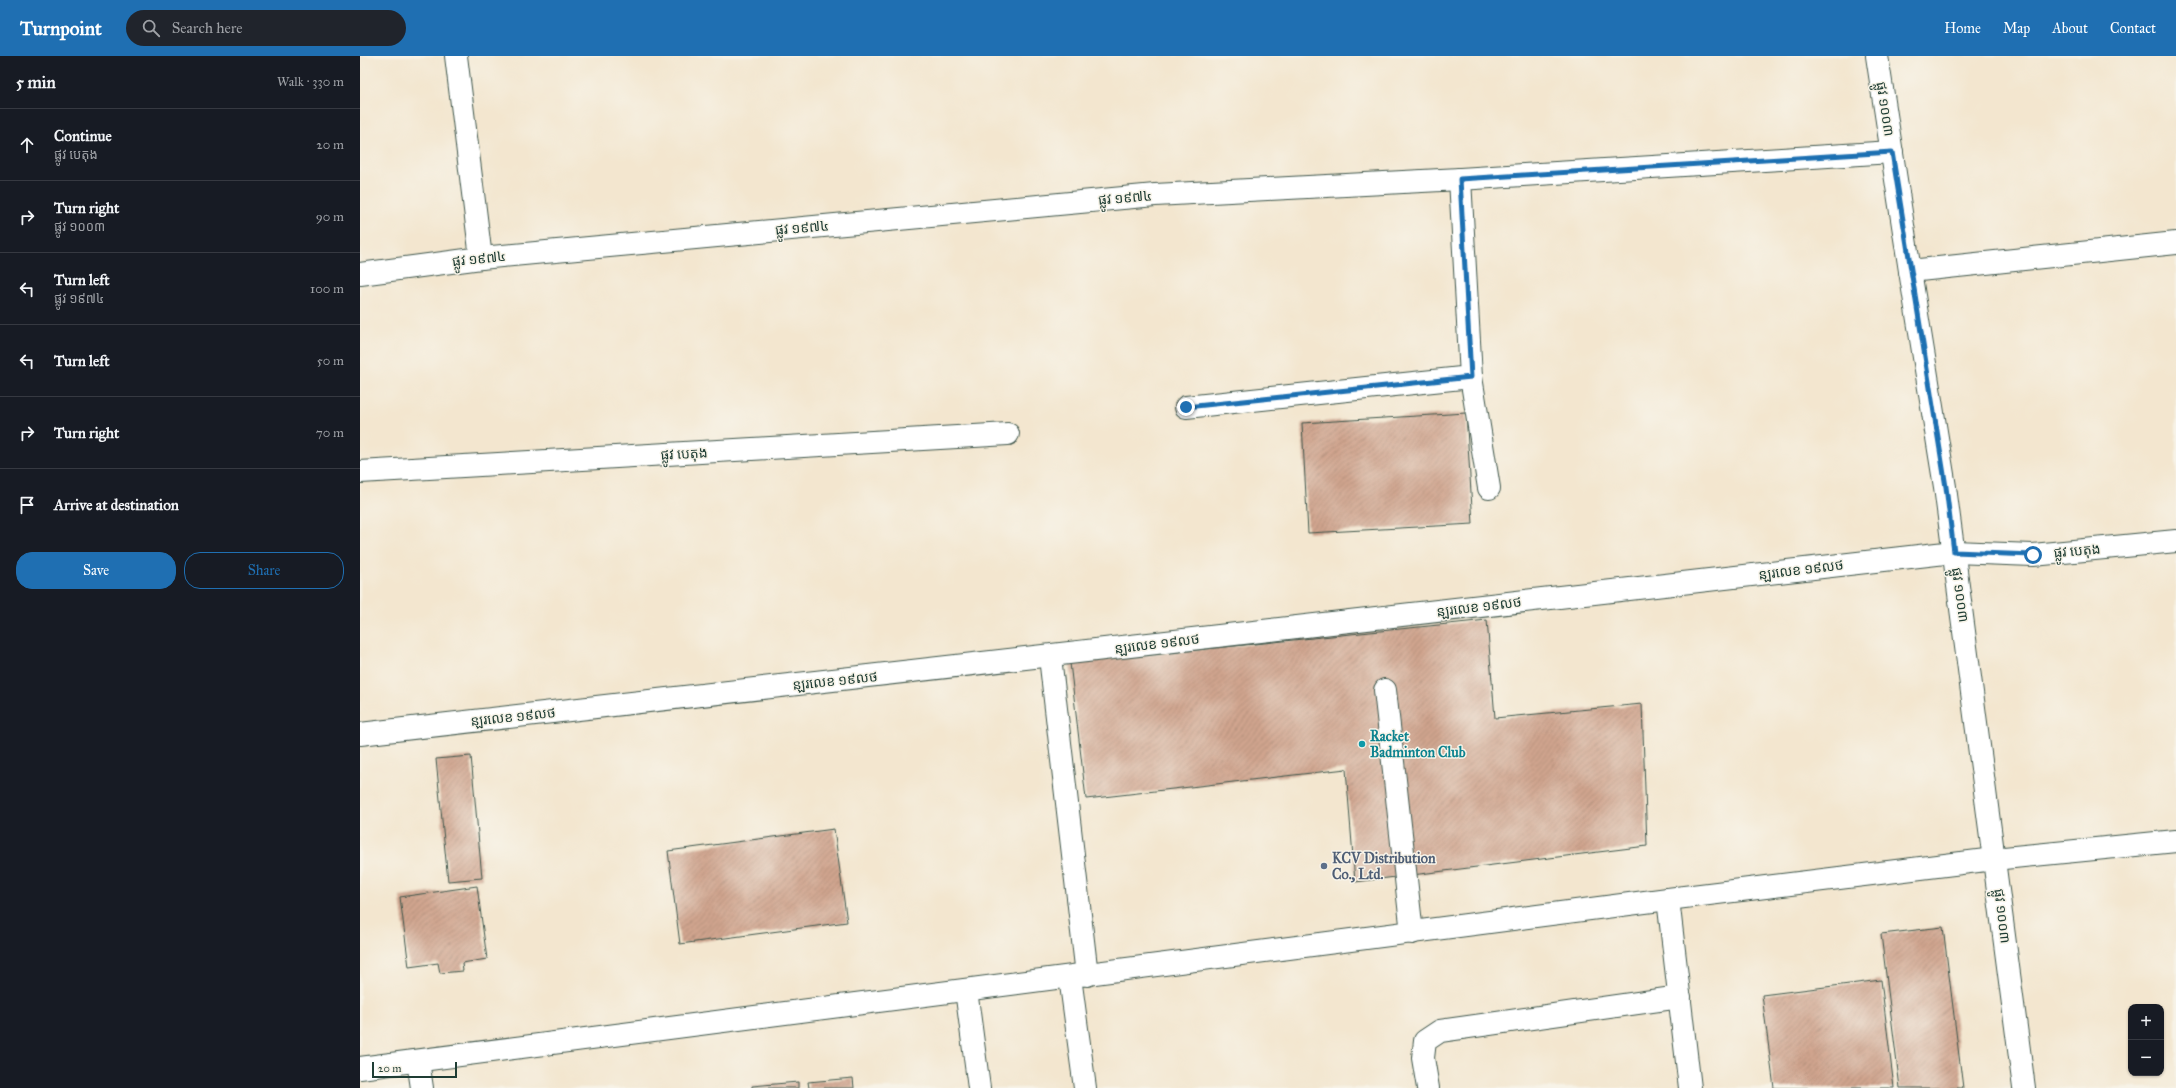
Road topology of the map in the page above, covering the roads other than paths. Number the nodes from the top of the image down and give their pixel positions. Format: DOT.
graph roads {
  1 [pos="456,56"];
  2 [pos="1877,56"];
  3 [pos="1892,152"];
  4 [pos="1460,179"];
  5 [pos="2176,243"];
  6 [pos="481,258"];
  7 [pos="1910,271"];
  8 [pos="360,274"];
  9 [pos="1471,377"];
  10 [pos="1186,407"];
  11 [pos="1008,434"];
  12 [pos="360,472"];
  13 [pos="1489,488"];
  14 [pos="2176,541"];
  15 [pos="1954,552"];
  16 [pos="1050,656"];
  17 [pos="1385,690"];
  18 [pos="360,734"];
  19 [pos="2176,841"];
  20 [pos="1994,859"];
  21 [pos="1668,899"];
  22 [pos="1412,933"];
  23 [pos="1078,976"];
  24 [pos="966,990"];
  25 [pos="1680,998"];
  26 [pos="418,1061"];
  27 [pos="360,1068"];
  28 [pos="422,1088"];
  29 [pos="980,1088"];
  30 [pos="1085,1088"];
  31 [pos="1428,1088"];
  32 [pos="1690,1088"];
  33 [pos="2024,1088"];
  1 -- 6 [label="street"];
  2 -- 3 [label="street, ផ្លូវ ១០០៣"];
  3 -- 4 [label="street, ផ្លូវ ១៩៧៤"];
  3 -- 7 [label="street, ផ្លូវ ១០០៣"];
  4 -- 6 [label="street, ផ្លូវ ១៩៧៤"];
  4 -- 9 [label="street"];
  5 -- 7 [label="street"];
  6 -- 8 [label="street, ផ្លូវ ១៩៧៤"];
  7 -- 15 [label="street, ផ្លូវ ១០០៣"];
  9 -- 10 [label="street"];
  9 -- 13 [label="street"];
  11 -- 12 [label="street, ផ្លូវ បេតុង"];
  14 -- 15 [label="street, ផ្លូវ បេតុង"];
  15 -- 16 [label="street, ន្ឡរលេខ ១៩លថ"];
  15 -- 20 [label="street, ផ្លូវ ១០០៣"];
  16 -- 18 [label="street, ន្ឡរលេខ ១៩លថ"];
  16 -- 23 [label="street"];
  17 -- 22 [label="street"];
  19 -- 20 [label="street"];
  20 -- 21 [label="street"];
  20 -- 33 [label="street, ផ្លូវ ១០០៣"];
  21 -- 22 [label="street"];
  21 -- 25 [label="street"];
  22 -- 23 [label="street"];
  23 -- 24 [label="street"];
  23 -- 30 [label="street"];
  24 -- 26 [label="street"];
  24 -- 29 [label="street"];
  25 -- 31 [label="street"];
  25 -- 32 [label="street"];
  26 -- 27 [label="street"];
  26 -- 28 [label="street"];
}
